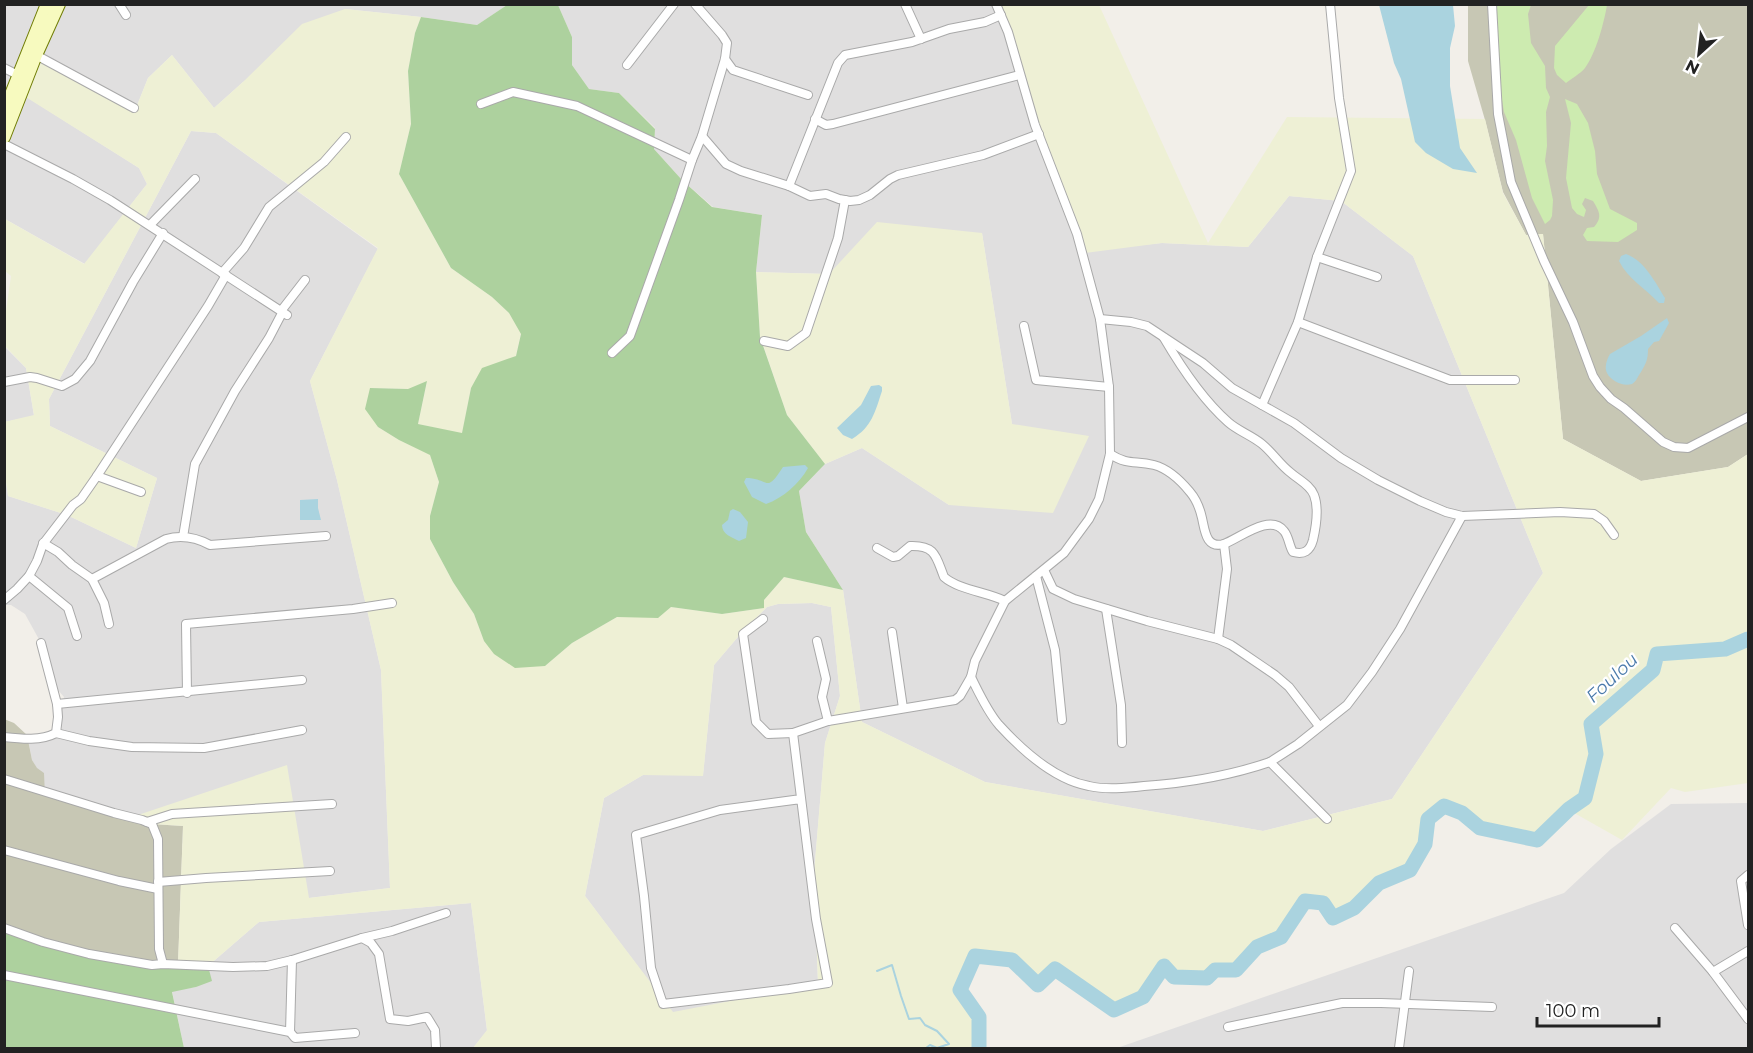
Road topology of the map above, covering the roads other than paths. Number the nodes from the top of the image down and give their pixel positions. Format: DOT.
graph roads {
  1 [pos="47,4"];
  2 [pos="59,4"];
  3 [pos="119,4"];
  4 [pos="674,4"];
  5 [pos="695,4"];
  6 [pos="905,4"];
  7 [pos="996,4"];
  8 [pos="1330,4"];
  9 [pos="1492,4"];
  10 [pos="126,15"];
  11 [pos="1001,15"];
  12 [pos="921,39"];
  13 [pos="36,55"];
  14 [pos="725,59"];
  15 [pos="627,65"];
  16 [pos="4,68"];
  17 [pos="18,75"];
  18 [pos="1019,75"];
  19 [pos="808,95"];
  20 [pos="481,104"];
  21 [pos="134,108"];
  22 [pos="4,112"];
  23 [pos="815,119"];
  24 [pos="1039,134"];
  25 [pos="702,136"];
  26 [pos="4,137"];
  27 [pos="346,137"];
  28 [pos="4,144"];
  29 [pos="692,160"];
  30 [pos="195,179"];
  31 [pos="789,186"];
  32 [pos="845,200"];
  33 [pos="150,225"];
  34 [pos="163,234"];
  35 [pos="1317,256"];
  36 [pos="224,274"];
  37 [pos="1377,277"];
  38 [pos="304,280"];
  39 [pos="283,314"];
  40 [pos="1100,319"];
  41 [pos="1298,322"];
  42 [pos="1024,326"];
  43 [pos="1162,335"];
  44 [pos="764,341"];
  45 [pos="612,353"];
  46 [pos="1515,380"];
  47 [pos="4,382"];
  48 [pos="1109,387"];
  49 [pos="1262,405"];
  50 [pos="1749,417"];
  51 [pos="1110,454"];
  52 [pos="97,476"];
  53 [pos="141,492"];
  54 [pos="1462,516"];
  55 [pos="1614,535"];
  56 [pos="326,536"];
  57 [pos="183,537"];
  58 [pos="43,543"];
  59 [pos="1224,544"];
  60 [pos="878,548"];
  61 [pos="1044,570"];
  62 [pos="29,576"];
  63 [pos="1036,576"];
  64 [pos="92,579"];
  65 [pos="4,600"];
  66 [pos="1005,601"];
  67 [pos="392,603"];
  68 [pos="1106,609"];
  69 [pos="763,620"];
  70 [pos="109,624"];
  71 [pos="892,632"];
  72 [pos="77,636"];
  73 [pos="1218,639"];
  74 [pos="817,641"];
  75 [pos="41,643"];
  76 [pos="971,677"];
  77 [pos="302,680"];
  78 [pos="187,693"];
  79 [pos="57,704"];
  80 [pos="903,708"];
  81 [pos="1062,720"];
  82 [pos="828,721"];
  83 [pos="1319,726"];
  84 [pos="302,730"];
  85 [pos="56,733"];
  86 [pos="794,733"];
  87 [pos="4,737"];
  88 [pos="1122,743"];
  89 [pos="1270,762"];
  90 [pos="4,778"];
  91 [pos="801,799"];
  92 [pos="332,804"];
  93 [pos="1327,819"];
  94 [pos="147,822"];
  95 [pos="4,850"];
  96 [pos="330,871"];
  97 [pos="1749,875"];
  98 [pos="158,886"];
  99 [pos="446,913"];
  100 [pos="1749,925"];
  101 [pos="4,928"];
  102 [pos="1674,928"];
  103 [pos="362,938"];
  104 [pos="1749,951"];
  105 [pos="292,960"];
  106 [pos="163,964"];
  107 [pos="1409,971"];
  108 [pos="1713,972"];
  109 [pos="4,975"];
  110 [pos="1404,1004"];
  111 [pos="1492,1007"];
  112 [pos="1749,1019"];
  113 [pos="1228,1027"];
  114 [pos="290,1032"];
  115 [pos="355,1033"];
  116 [pos="436,1048"];
  117 [pos="1399,1048"];
  1 -- 17 [label="main road"];
  2 -- 13 [label="main road"];
  3 -- 10 [label="street"];
  4 -- 15 [label="street"];
  5 -- 14 [label="street"];
  6 -- 12 [label="street"];
  7 -- 11 [label="street"];
  8 -- 35 [label="street"];
  9 -- 50 [label="street"];
  11 -- 12 [label="street"];
  11 -- 18 [label="street"];
  12 -- 23 [label="street"];
  13 -- 21 [label="street"];
  13 -- 26 [label="main road"];
  14 -- 19 [label="street"];
  14 -- 25 [label="street"];
  16 -- 17 [label="street"];
  17 -- 22 [label="main road"];
  18 -- 23 [label="street"];
  18 -- 24 [label="street"];
  20 -- 29 [label="street"];
  23 -- 31 [label="street"];
  24 -- 32 [label="street"];
  24 -- 40 [label="street"];
  25 -- 29 [label="street"];
  25 -- 31 [label="street"];
  27 -- 36 [label="street"];
  28 -- 33 [label="street"];
  29 -- 45 [label="street"];
  30 -- 33 [label="street"];
  31 -- 32 [label="street"];
  32 -- 44 [label="street"];
  33 -- 34 [label="street"];
  34 -- 36 [label="street"];
  34 -- 47 [label="street"];
  35 -- 37 [label="street"];
  35 -- 41 [label="street"];
  36 -- 39 [label="street"];
  36 -- 52 [label="street"];
  38 -- 39 [label="street"];
  39 -- 57 [label="street"];
  40 -- 43 [label="street"];
  40 -- 48 [label="street"];
  41 -- 46 [label="street"];
  41 -- 49 [label="street"];
  42 -- 48 [label="street"];
  43 -- 49 [label="street"];
  43 -- 59 [label="street"];
  48 -- 51 [label="street"];
  49 -- 54 [label="street"];
  51 -- 59 [label="street"];
  51 -- 61 [label="street"];
  52 -- 53 [label="street"];
  52 -- 58 [label="street"];
  54 -- 55 [label="street"];
  54 -- 83 [label="street"];
  56 -- 57 [label="street"];
  57 -- 64 [label="street"];
  58 -- 62 [label="street"];
  58 -- 64 [label="street"];
  59 -- 73 [label="street"];
  60 -- 66 [label="street"];
  61 -- 63 [label="street"];
  61 -- 68 [label="street"];
  62 -- 65 [label="street"];
  62 -- 72 [label="street"];
  63 -- 66 [label="street"];
  63 -- 81 [label="street"];
  64 -- 70 [label="street"];
  66 -- 76 [label="street"];
  67 -- 78 [label="street"];
  68 -- 73 [label="street"];
  68 -- 88 [label="street"];
  69 -- 86 [label="street"];
  71 -- 80 [label="street"];
  73 -- 83 [label="street"];
  74 -- 82 [label="street"];
  75 -- 79 [label="street"];
  76 -- 80 [label="street"];
  76 -- 89 [label="street"];
  77 -- 78 [label="street"];
  78 -- 79 [label="street"];
  79 -- 85 [label="street"];
  80 -- 82 [label="street"];
  82 -- 86 [label="street"];
  83 -- 89 [label="street"];
  84 -- 85 [label="street"];
  85 -- 87 [label="street"];
  86 -- 91 [label="street"];
  89 -- 93 [label="street"];
  90 -- 94 [label="street"];
  91 -- 91 [label="street"];
  92 -- 94 [label="street"];
  94 -- 98 [label="street"];
  95 -- 98 [label="street"];
  96 -- 98 [label="street"];
  97 -- 100 [label="street"];
  98 -- 106 [label="street"];
  99 -- 103 [label="street"];
  101 -- 106 [label="street"];
  102 -- 108 [label="street"];
  103 -- 105 [label="street"];
  103 -- 116 [label="street"];
  104 -- 108 [label="street"];
  105 -- 106 [label="street"];
  105 -- 114 [label="street"];
  107 -- 110 [label="street"];
  108 -- 112 [label="street"];
  109 -- 114 [label="street"];
  110 -- 111 [label="street"];
  110 -- 113 [label="street"];
  110 -- 117 [label="street"];
  114 -- 115 [label="street"];
}
